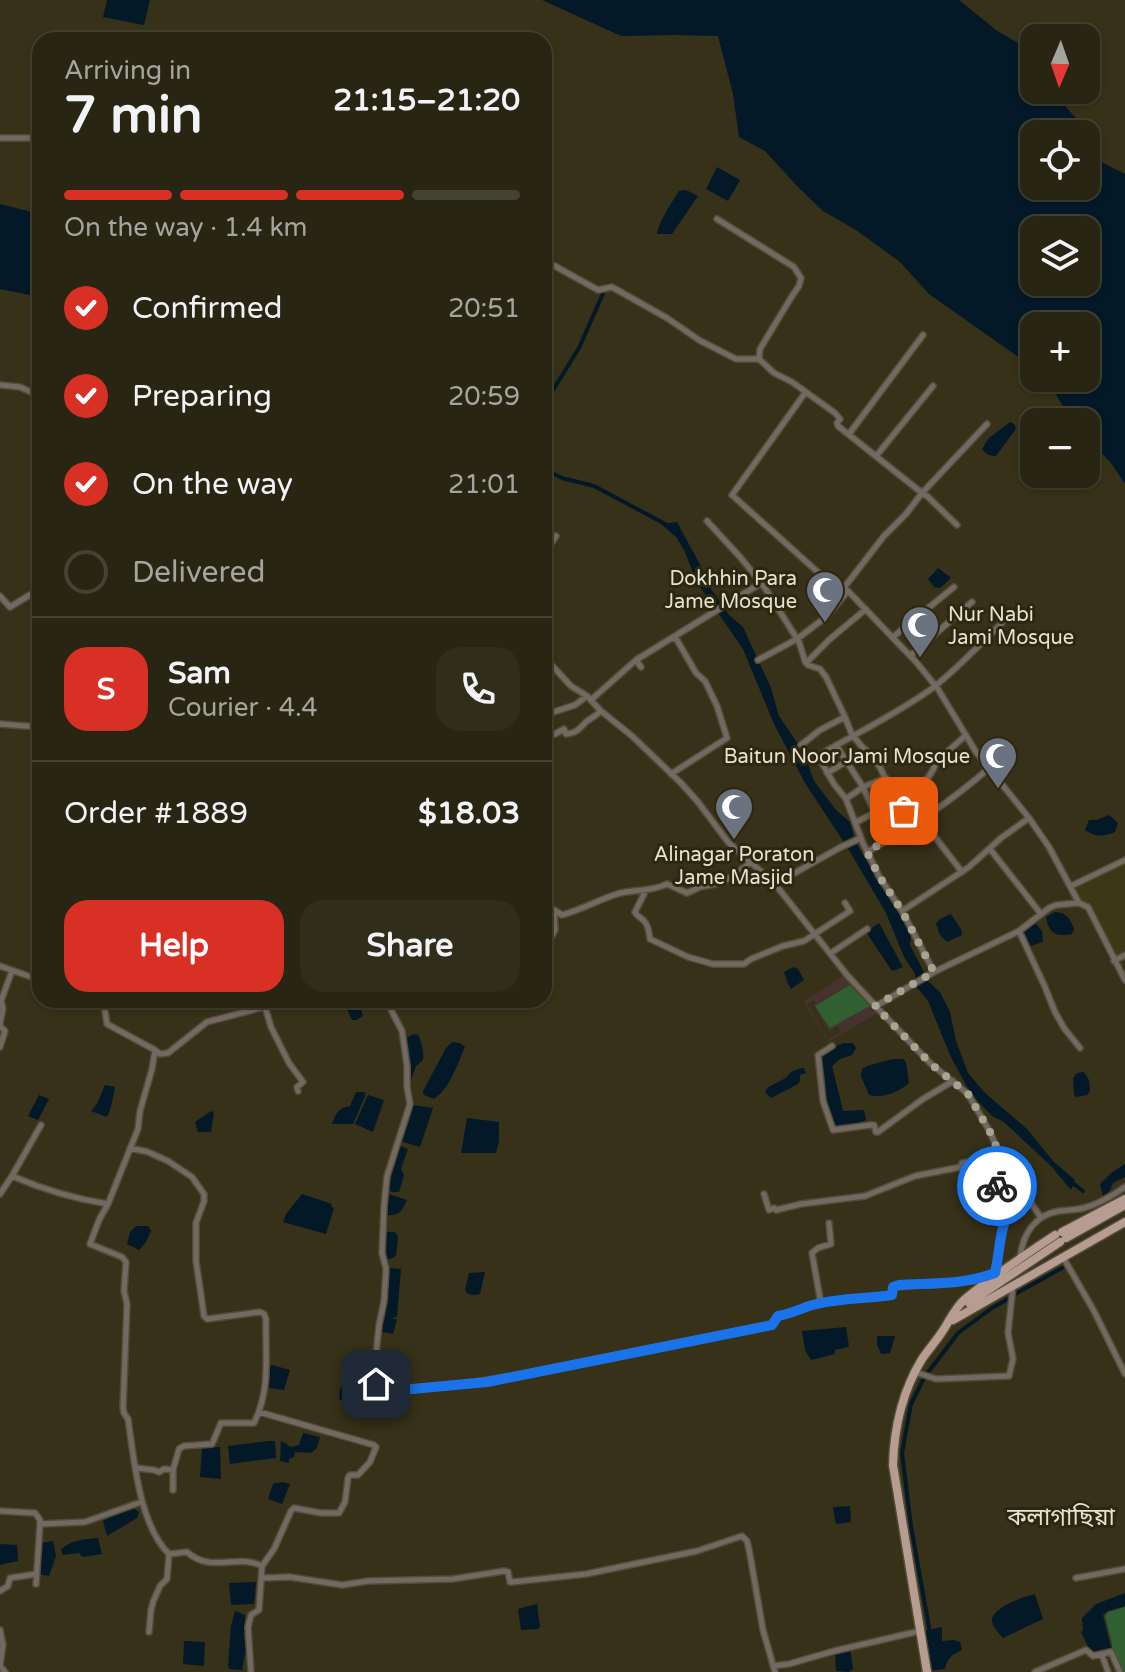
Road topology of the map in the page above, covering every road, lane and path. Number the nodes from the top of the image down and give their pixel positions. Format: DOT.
graph roads {
  1 [pos="0,138"];
  2 [pos="32,138"];
  3 [pos="717,219"];
  4 [pos="552,264"];
  5 [pos="923,335"];
  6 [pos="759,359"];
  7 [pos="0,385"];
  8 [pos="933,386"];
  9 [pos="32,392"];
  10 [pos="805,393"];
  11 [pos="987,424"];
  12 [pos="849,434"];
  13 [pos="877,455"];
  14 [pos="922,494"];
  15 [pos="707,521"];
  16 [pos="957,525"];
  17 [pos="556,536"];
  18 [pos="552,542"];
  19 [pos="761,583"];
  20 [pos="954,587"];
  21 [pos="845,590"];
  22 [pos="32,594"];
  23 [pos="0,596"];
  24 [pos="972,602"];
  25 [pos="866,609"];
  26 [pos="1002,623"];
  27 [pos="672,636"];
  28 [pos="893,637"];
  29 [pos="797,639"];
  30 [pos="910,656"];
  31 [pos="636,660"];
  32 [pos="758,660"];
  33 [pos="806,663"];
  34 [pos="552,666"];
  35 [pos="641,667"];
  36 [pos="935,686"];
  37 [pos="589,698"];
  38 [pos="601,711"];
  39 [pos="552,712"];
  40 [pos="845,717"];
  41 [pos="0,724"];
  42 [pos="32,726"];
  43 [pos="852,735"];
  44 [pos="966,735"];
  45 [pos="552,736"];
  46 [pos="801,745"];
  47 [pos="836,745"];
  48 [pos="866,750"];
  49 [pos="818,756"];
  50 [pos="811,760"];
  51 [pos="847,761"];
  52 [pos="988,769"];
  53 [pos="827,773"];
  54 [pos="671,774"];
  55 [pos="886,778"];
  56 [pos="863,787"];
  57 [pos="846,799"];
  58 [pos="899,800"];
  59 [pos="875,812"];
  60 [pos="1029,818"];
  61 [pos="922,820"];
  62 [pos="855,823"];
  63 [pos="912,825"];
  64 [pos="860,839"];
  65 [pos="887,840"];
  66 [pos="990,849"];
  67 [pos="867,852"];
  68 [pos="1125,860"];
  69 [pos="750,863"];
  70 [pos="962,872"];
  71 [pos="775,884"];
  72 [pos="1071,886"];
  73 [pos="642,890"];
  74 [pos="845,903"];
  75 [pos="1079,903"];
  76 [pos="553,909"];
  77 [pos="902,911"];
  78 [pos="1041,914"];
  79 [pos="867,929"];
  80 [pos="1019,931"];
  81 [pos="816,935"];
  82 [pos="552,936"];
  83 [pos="831,953"];
  84 [pos="1125,955"];
  85 [pos="1114,961"];
  86 [pos="0,966"];
  87 [pos="12,971"];
  88 [pos="934,972"];
  89 [pos="32,977"];
  90 [pos="1125,980"];
  91 [pos="875,1006"];
  92 [pos="105,1008"];
  93 [pos="260,1008"];
  94 [pos="264,1008"];
  95 [pos="390,1008"];
  96 [pos="0,1025"];
  97 [pos="832,1046"];
  98 [pos="0,1047"];
  99 [pos="1080,1048"];
  100 [pos="155,1050"];
  101 [pos="953,1081"];
  102 [pos="298,1091"];
  103 [pos="41,1125"];
  104 [pos="130,1148"];
  105 [pos="999,1153"];
  106 [pos="986,1159"];
  107 [pos="12,1176"];
  108 [pos="1125,1187"];
  109 [pos="0,1194"];
  110 [pos="764,1194"];
  111 [pos="1125,1199"];
  112 [pos="108,1204"];
  113 [pos="1125,1205"];
  114 [pos="1041,1218"];
  115 [pos="1125,1222"];
  116 [pos="829,1223"];
  117 [pos="1061,1237"];
  118 [pos="1063,1257"];
  119 [pos="1020,1258"];
  120 [pos="1013,1286"];
  121 [pos="821,1304"];
  122 [pos="953,1320"];
  123 [pos="944,1330"];
  124 [pos="915,1372"];
  125 [pos="1125,1374"];
  126 [pos="259,1412"];
  127 [pos="136,1468"];
  128 [pos="173,1470"];
  129 [pos="173,1490"];
  130 [pos="141,1502"];
  131 [pos="0,1511"];
  132 [pos="40,1524"];
  133 [pos="169,1554"];
  134 [pos="262,1566"];
  135 [pos="1125,1569"];
  136 [pos="36,1574"];
  137 [pos="262,1578"];
  138 [pos="1076,1578"];
  139 [pos="36,1584"];
  140 [pos="0,1591"];
  141 [pos="0,1630"];
  142 [pos="921,1631"];
  143 [pos="149,1632"];
  144 [pos="1102,1655"];
  145 [pos="774,1669"];
  146 [pos="5,1672"];
  147 [pos="251,1672"];
  148 [pos="927,1672"];
  149 [pos="1035,1672"];
  150 [pos="1108,1672"];
  151 [pos="1120,1672"];
  1 -- 2 [label="street"];
  3 -- 6 [label="street"];
  4 -- 6 [label="street"];
  5 -- 12 [label="street"];
  6 -- 10 [label="street"];
  7 -- 9 [label="street"];
  8 -- 13 [label="street"];
  10 -- 12 [label="street"];
  10 -- 21 [label="street"];
  11 -- 14 [label="street"];
  12 -- 13 [label="street"];
  13 -- 14 [label="street"];
  14 -- 16 [label="street"];
  14 -- 21 [label="street"];
  15 -- 19 [label="street"];
  17 -- 18 [label="street"];
  19 -- 27 [label="street"];
  19 -- 29 [label="street"];
  20 -- 28 [label="street"];
  21 -- 25 [label="street"];
  21 -- 29 [label="street"];
  22 -- 23 [label="street"];
  24 -- 30 [label="street"];
  25 -- 28 [label="street"];
  25 -- 33 [label="street"];
  26 -- 36 [label="street"];
  27 -- 31 [label="street"];
  27 -- 54 [label="street"];
  28 -- 30 [label="street"];
  29 -- 32 [label="street"];
  29 -- 33 [label="street"];
  30 -- 36 [label="street"];
  31 -- 35 [label="street"];
  31 -- 37 [label="street"];
  33 -- 40 [label="street"];
  34 -- 37 [label="street"];
  36 -- 43 [label="street"];
  36 -- 44 [label="street"];
  37 -- 38 [label="street"];
  37 -- 39 [label="street"];
  38 -- 45 [label="street"];
  38 -- 54 [label="street"];
  40 -- 43 [label="street"];
  40 -- 46 [label="street"];
  41 -- 42 [label="street"];
  43 -- 47 [label="street"];
  43 -- 48 [label="street"];
  44 -- 52 [label="street"];
  44 -- 58 [label="street"];
  47 -- 49 [label="street"];
  47 -- 51 [label="street"];
  48 -- 51 [label="street"];
  48 -- 55 [label="street"];
  49 -- 50 [label="street"];
  49 -- 53 [label="street"];
  51 -- 53 [label="street"];
  51 -- 56 [label="street"];
  52 -- 60 [label="street"];
  52 -- 61 [label="street"];
  53 -- 57 [label="street"];
  54 -- 69 [label="street"];
  55 -- 56 [label="street"];
  55 -- 58 [label="street"];
  56 -- 57 [label="street"];
  56 -- 59 [label="street"];
  57 -- 62 [label="street"];
  58 -- 59 [label="street"];
  58 -- 63 [label="street"];
  59 -- 62 [label="street"];
  59 -- 65 [label="street"];
  60 -- 66 [label="street"];
  60 -- 72 [label="street"];
  61 -- 63 [label="street"];
  61 -- 70 [label="street"];
  62 -- 64 [label="street"];
  63 -- 65 [label="street"];
  64 -- 67 [label="street"];
  64 -- 71 [label="street"];
  65 -- 67 [label="street"];
  66 -- 70 [label="street"];
  66 -- 78 [label="street"];
  67 -- 77 [label="street"];
  68 -- 72 [label="street"];
  69 -- 71 [label="street"];
  69 -- 73 [label="street"];
  70 -- 77 [label="street"];
  71 -- 81 [label="street"];
  72 -- 75 [label="street"];
  73 -- 76 [label="street"];
  73 -- 81 [label="street"];
  74 -- 81 [label="street"];
  75 -- 78 [label="street"];
  75 -- 85 [label="street"];
  76 -- 82 [label="street"];
  77 -- 88 [label="street"];
  78 -- 80 [label="street"];
  79 -- 83 [label="street"];
  80 -- 88 [label="street"];
  80 -- 99 [label="street"];
  81 -- 83 [label="street"];
  83 -- 91 [label="street"];
  84 -- 85 [label="street"];
  85 -- 90 [label="street"];
  86 -- 87 [label="street"];
  87 -- 89 [label="street"];
  87 -- 96 [label="street"];
  88 -- 91 [label="street"];
  91 -- 101 [label="street"];
  92 -- 100 [label="street"];
  93 -- 100 [label="street"];
  94 -- 102 [label="street"];
  95 -- 121 [label="street"];
  96 -- 98 [label="street"];
  97 -- 101 [label="street"];
  100 -- 104 [label="street"];
  101 -- 105 [label="street"];
  103 -- 107 [label="street"];
  104 -- 112 [label="street"];
  104 -- 126 [label="street"];
  105 -- 106 [label="street"];
  105 -- 114 [label="street"];
  106 -- 110 [label="street"];
  106 -- 121 [label="street"];
  107 -- 109 [label="street"];
  107 -- 112 [label="street"];
  108 -- 114 [label="street"];
  111 -- 117 [label="main road"];
  112 -- 127 [label="street"];
  113 -- 117 [label="main road"];
  114 -- 119 [label="street"];
  115 -- 118 [label="main road"];
  116 -- 121 [label="street"];
  117 -- 119 [label="main road"];
  117 -- 122 [label="main road"];
  118 -- 120 [label="main road"];
  118 -- 125 [label="street"];
  119 -- 123 [label="main road"];
  120 -- 122 [label="main road"];
  120 -- 124 [label="street"];
  122 -- 123 [label="main road"];
  123 -- 124 [label="main road"];
  124 -- 142 [label="main road"];
  126 -- 128 [label="street"];
  126 -- 134 [label="street"];
  127 -- 128 [label="street"];
  127 -- 130 [label="street"];
  128 -- 129 [label="street"];
  130 -- 132 [label="street"];
  130 -- 133 [label="street"];
  131 -- 132 [label="street"];
  132 -- 136 [label="street"];
  133 -- 134 [label="street"];
  133 -- 143 [label="street"];
  134 -- 137 [label="street"];
  135 -- 138 [label="street"];
  136 -- 139 [label="street"];
  136 -- 140 [label="street"];
  137 -- 145 [label="street"];
  137 -- 147 [label="street"];
  141 -- 146 [label="street"];
  142 -- 145 [label="street"];
  142 -- 148 [label="main road"];
  144 -- 149 [label="street"];
  144 -- 150 [label="street"];
  144 -- 151 [label="street"];
}
